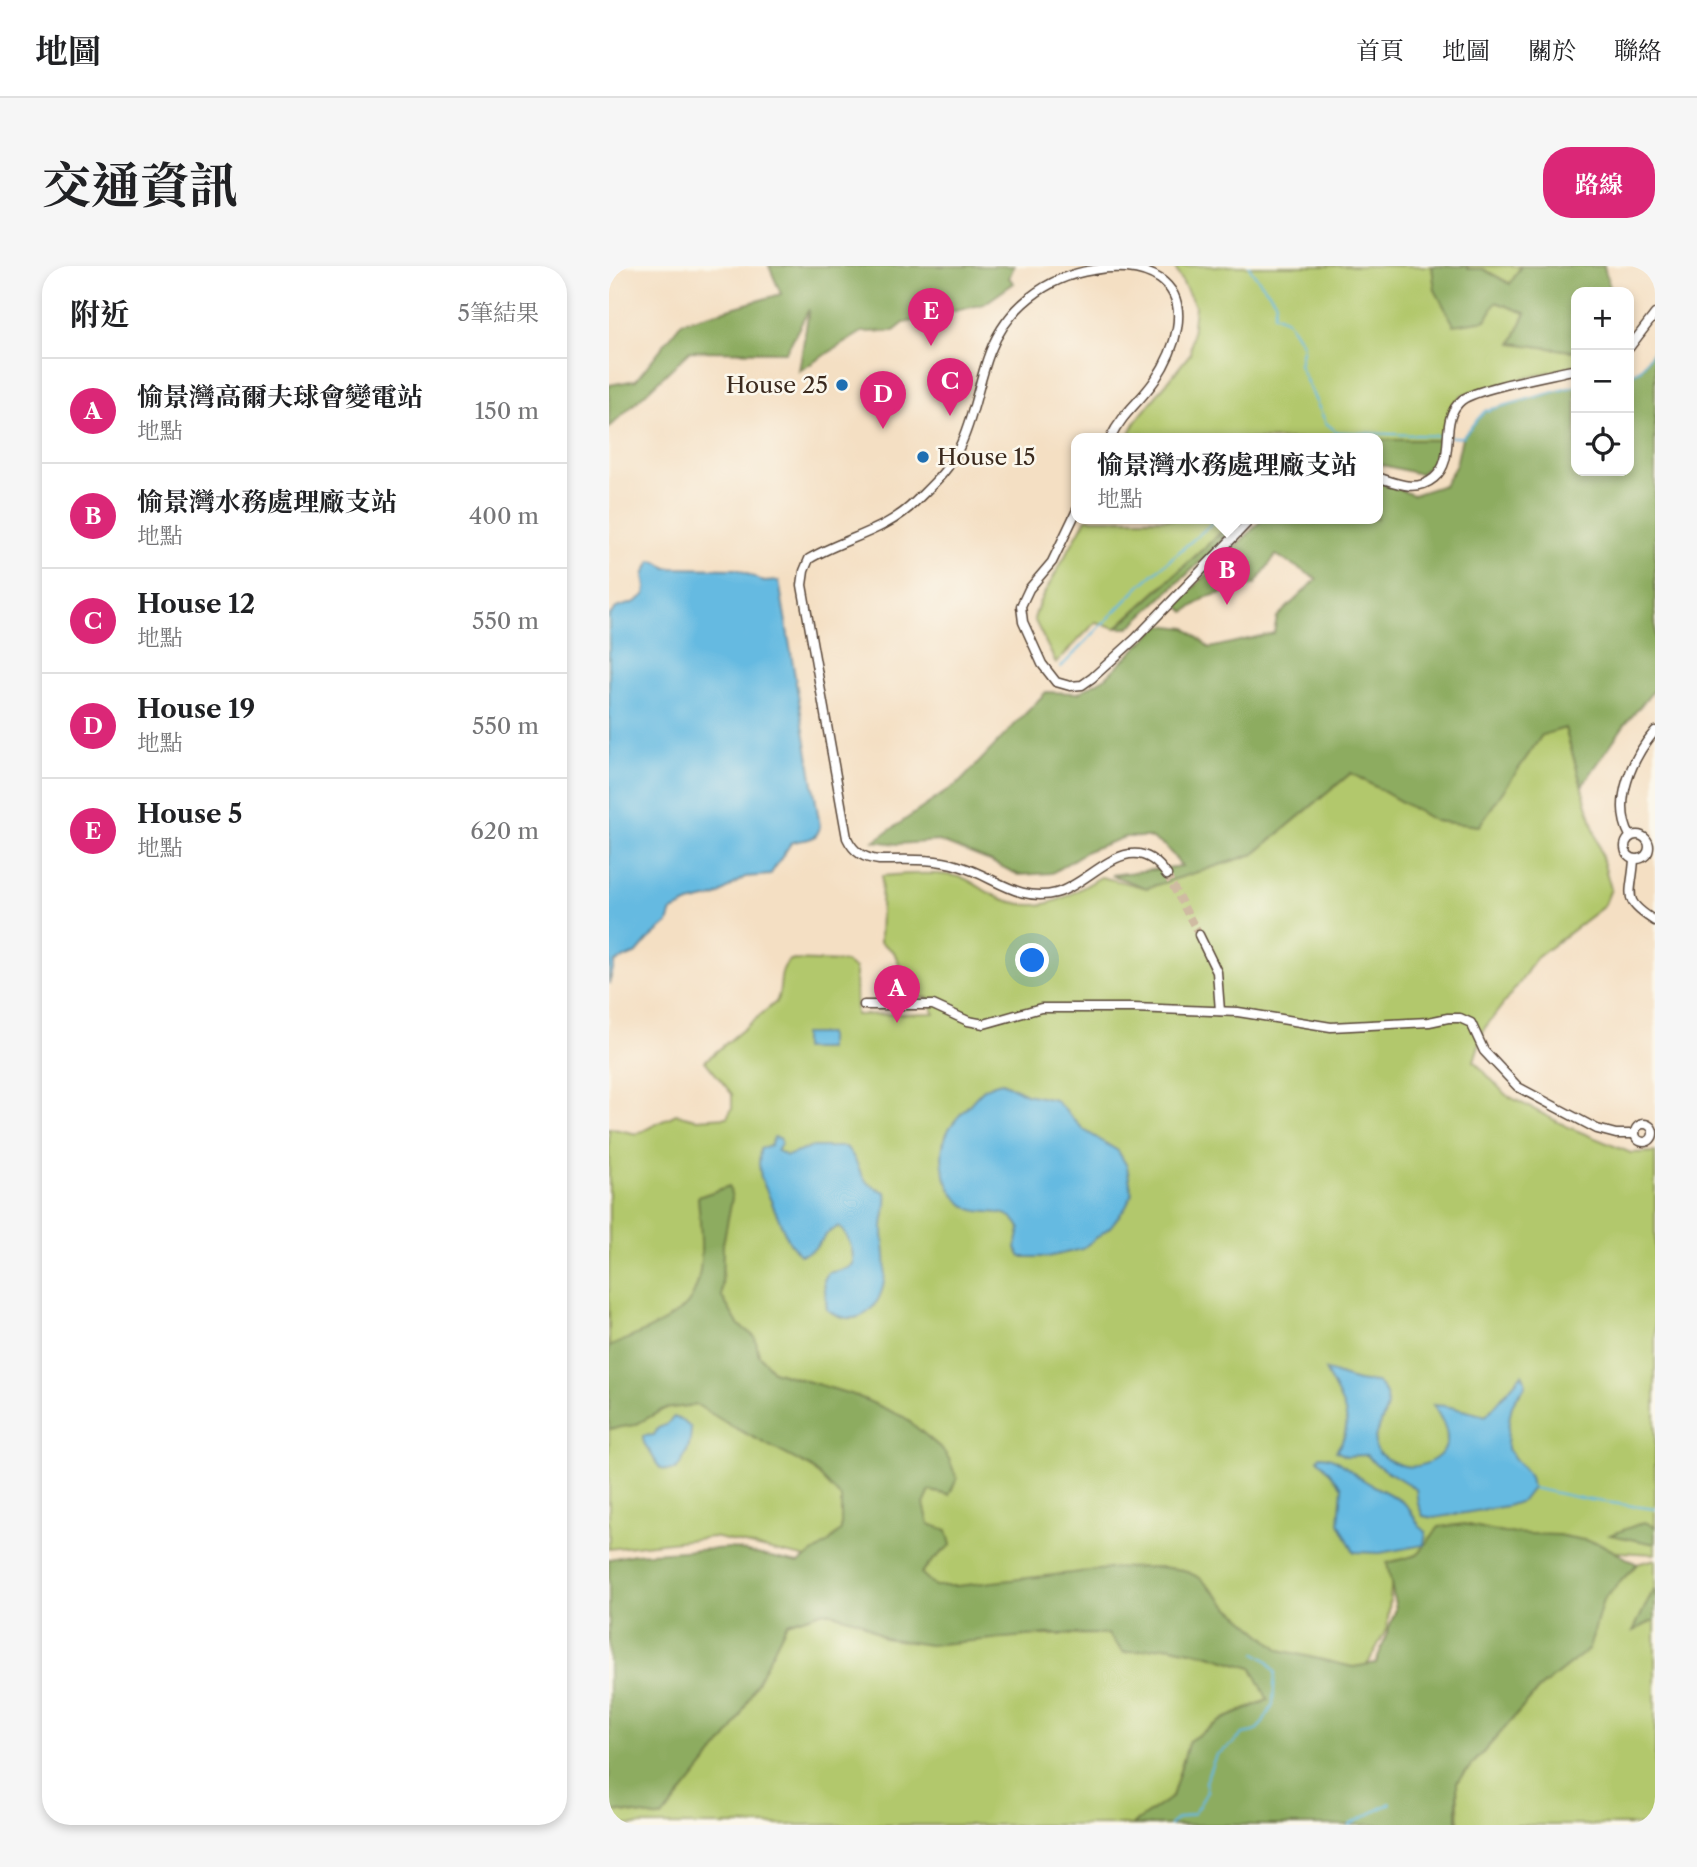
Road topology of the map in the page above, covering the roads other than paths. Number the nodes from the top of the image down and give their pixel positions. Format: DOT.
graph roads {
  1 [pos="1655,314"];
  2 [pos="1634,341"];
  3 [pos="1571,370"];
  4 [pos="1113,433"];
  5 [pos="1383,479"];
  6 [pos="1071,521"];
  7 [pos="1246,524"];
  8 [pos="1655,731"];
  9 [pos="1630,836"];
  10 [pos="1634,859"];
  11 [pos="1167,875"];
  12 [pos="1655,921"];
  13 [pos="1199,935"];
  14 [pos="864,1005"];
  15 [pos="1220,1011"];
  16 [pos="1654,1131"];
  17 [pos="1635,1134"];
  1 -- 2 [label="street"];
  3 -- 5 [label="street"];
  4 -- 11 [label="street"];
  6 -- 7 [label="street"];
  8 -- 9 [label="street"];
  9 -- 10 [label="street"];
  9 -- 10 [label="street"];
  10 -- 12 [label="street"];
  13 -- 15 [label="street"];
  14 -- 15 [label="street"];
  15 -- 17 [label="street"];
  16 -- 17 [label="street"];
  16 -- 17 [label="street"];
}
